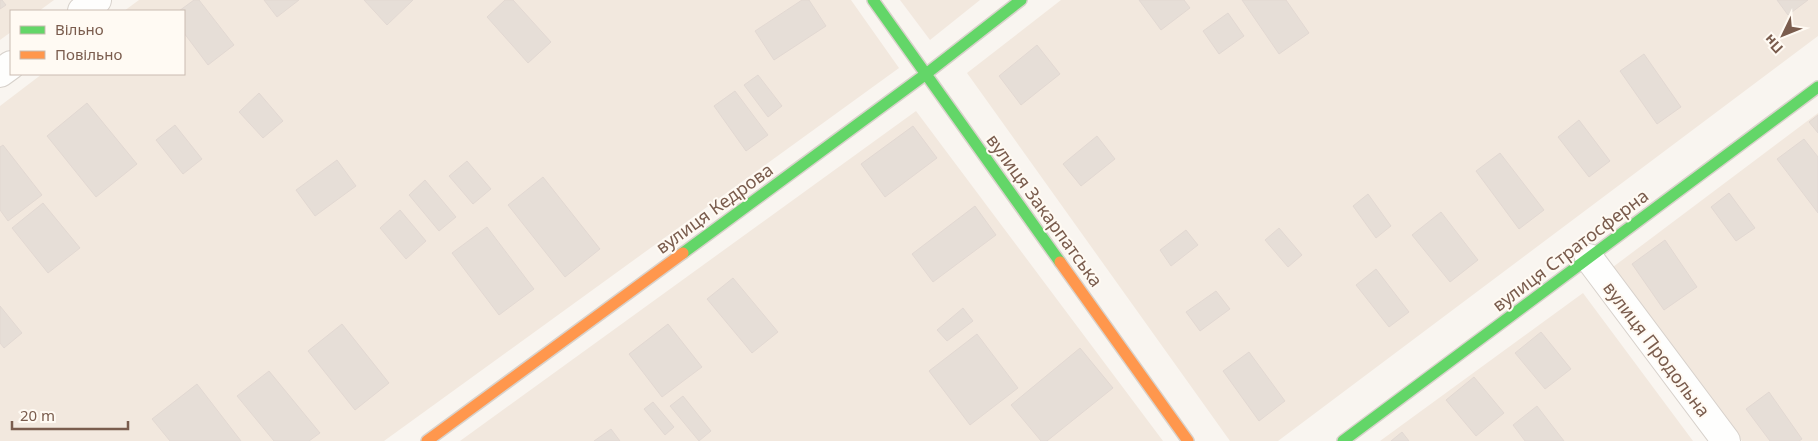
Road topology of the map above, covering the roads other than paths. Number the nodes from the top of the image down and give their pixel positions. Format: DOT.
graph roads {
  1 [pos="97,0"];
  2 [pos="873,0"];
  3 [pos="1021,0"];
  4 [pos="83,10"];
  5 [pos="926,74"];
  6 [pos="1818,87"];
  7 [pos="1589,258"];
  8 [pos="426,441"];
  9 [pos="1188,441"];
  10 [pos="1343,441"];
  11 [pos="1726,441"];
  1 -- 4 [label="street"];
  2 -- 5 [label="street, вулиця Закарпатська"];
  3 -- 5 [label="street, вулиця Кедрова"];
  5 -- 8 [label="street, вулиця Кедрова"];
  5 -- 9 [label="street, вулиця Закарпатська"];
  6 -- 7 [label="street, вулиця Стратосферна"];
  7 -- 10 [label="street, вулиця Стратосферна"];
  7 -- 11 [label="street, вулиця Продольна"];
}
